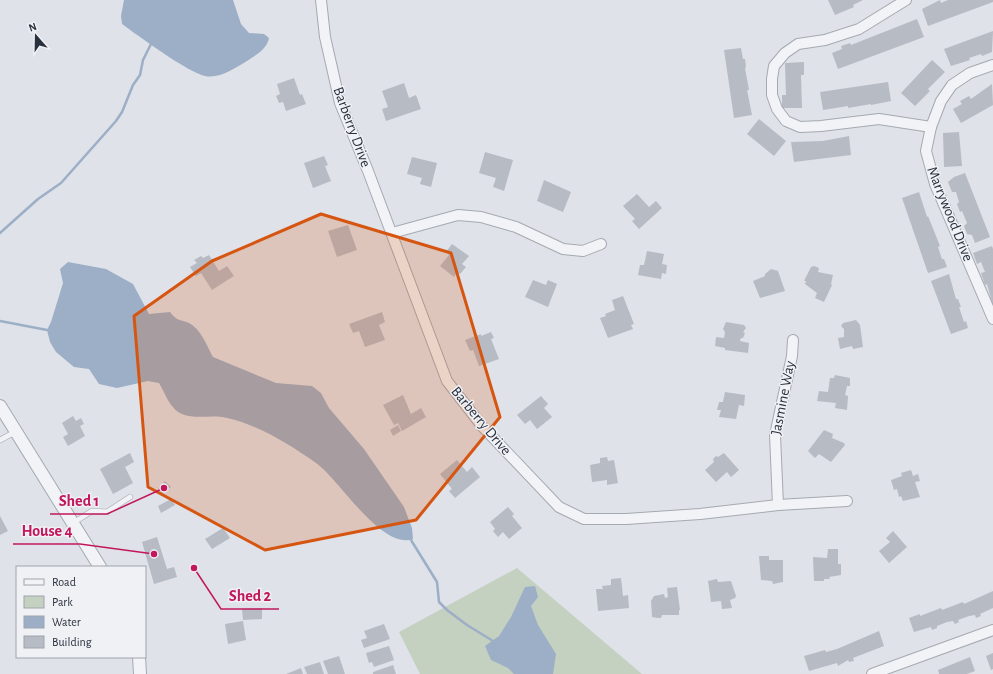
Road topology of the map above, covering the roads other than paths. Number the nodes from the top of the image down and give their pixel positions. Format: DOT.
graph roads {
  1 [pos="321,0"];
  2 [pos="906,0"];
  3 [pos="993,65"];
  4 [pos="931,127"];
  5 [pos="392,233"];
  6 [pos="601,244"];
  7 [pos="993,319"];
  8 [pos="793,340"];
  9 [pos="0,406"];
  10 [pos="16,431"];
  11 [pos="0,440"];
  12 [pos="130,497"];
  13 [pos="847,501"];
  14 [pos="778,505"];
  15 [pos="73,523"];
  16 [pos="99,566"];
  17 [pos="993,630"];
  18 [pos="138,658"];
  19 [pos="140,674"];
  20 [pos="872,674"];
  1 -- 5 [label="street, Barberry Drive"];
  2 -- 4 [label="street"];
  3 -- 4 [label="street, Marrywood Drive"];
  4 -- 7 [label="street, Marrywood Drive"];
  5 -- 6 [label="street"];
  5 -- 14 [label="street, Barberry Drive"];
  8 -- 14 [label="street, Jasmine Way"];
  9 -- 10 [label="street"];
  10 -- 11 [label="lane"];
  10 -- 15 [label="street"];
  12 -- 15 [label="lane"];
  13 -- 14 [label="street, Barberry Drive"];
  15 -- 16 [label="street"];
  17 -- 20 [label="street"];
  18 -- 19 [label="street"];
}
